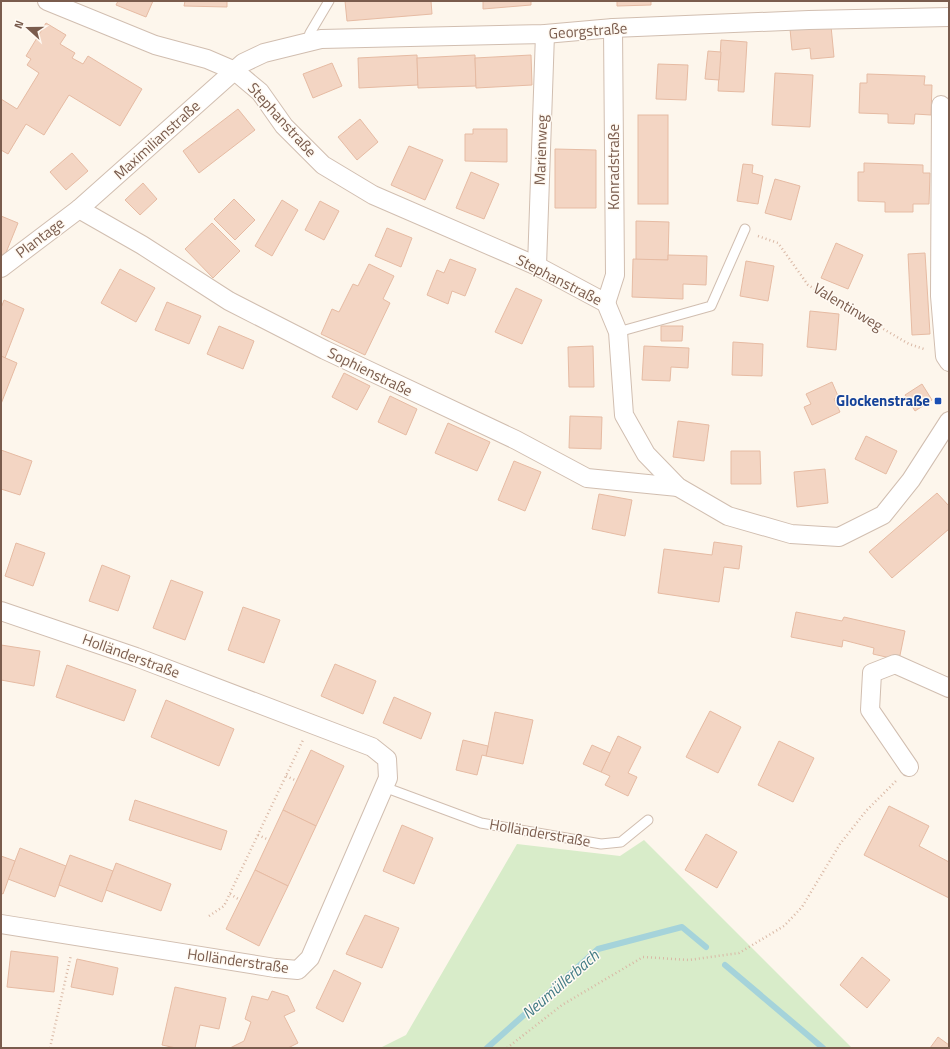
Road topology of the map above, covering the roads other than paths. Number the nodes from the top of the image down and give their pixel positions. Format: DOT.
graph roads {
  1 [pos="47,1"];
  2 [pos="329,1"];
  3 [pos="949,17"];
  4 [pos="613,28"];
  5 [pos="545,34"];
  6 [pos="307,42"];
  7 [pos="235,71"];
  8 [pos="944,108"];
  9 [pos="78,209"];
  10 [pos="744,231"];
  11 [pos="537,266"];
  12 [pos="1,268"];
  13 [pos="606,303"];
  14 [pos="618,332"];
  15 [pos="947,359"];
  16 [pos="949,420"];
  17 [pos="678,487"];
  18 [pos="1,611"];
  19 [pos="949,688"];
  20 [pos="909,767"];
  21 [pos="384,787"];
  22 [pos="648,820"];
  23 [pos="1,924"];
  1 -- 7 [label="street, Stephanstraße"];
  2 -- 6 [label="lane"];
  3 -- 4 [label="street, Georgstraße"];
  4 -- 5 [label="street, Georgstraße"];
  4 -- 13 [label="street, Konradstraße"];
  5 -- 6 [label="street, Georgstraße"];
  5 -- 11 [label="street, Marienweg"];
  6 -- 7 [label="street, Georgstraße"];
  7 -- 9 [label="street, Maximilianstraße"];
  7 -- 11 [label="street, Stephanstraße"];
  8 -- 15 [label="street"];
  9 -- 12 [label="street, Plantage"];
  9 -- 17 [label="street, Sophienstraße"];
  10 -- 14 [label="lane"];
  11 -- 13 [label="street, Stephanstraße"];
  13 -- 14 [label="street, Stephanstraße"];
  14 -- 17 [label="street, Stephanstraße"];
  16 -- 17 [label="street, Stephanstraße"];
  18 -- 21 [label="street, Holländerstraße"];
  19 -- 20 [label="street"];
  21 -- 22 [label="lane, Holländerstraße"];
  21 -- 23 [label="street, Holländerstraße"];
}
